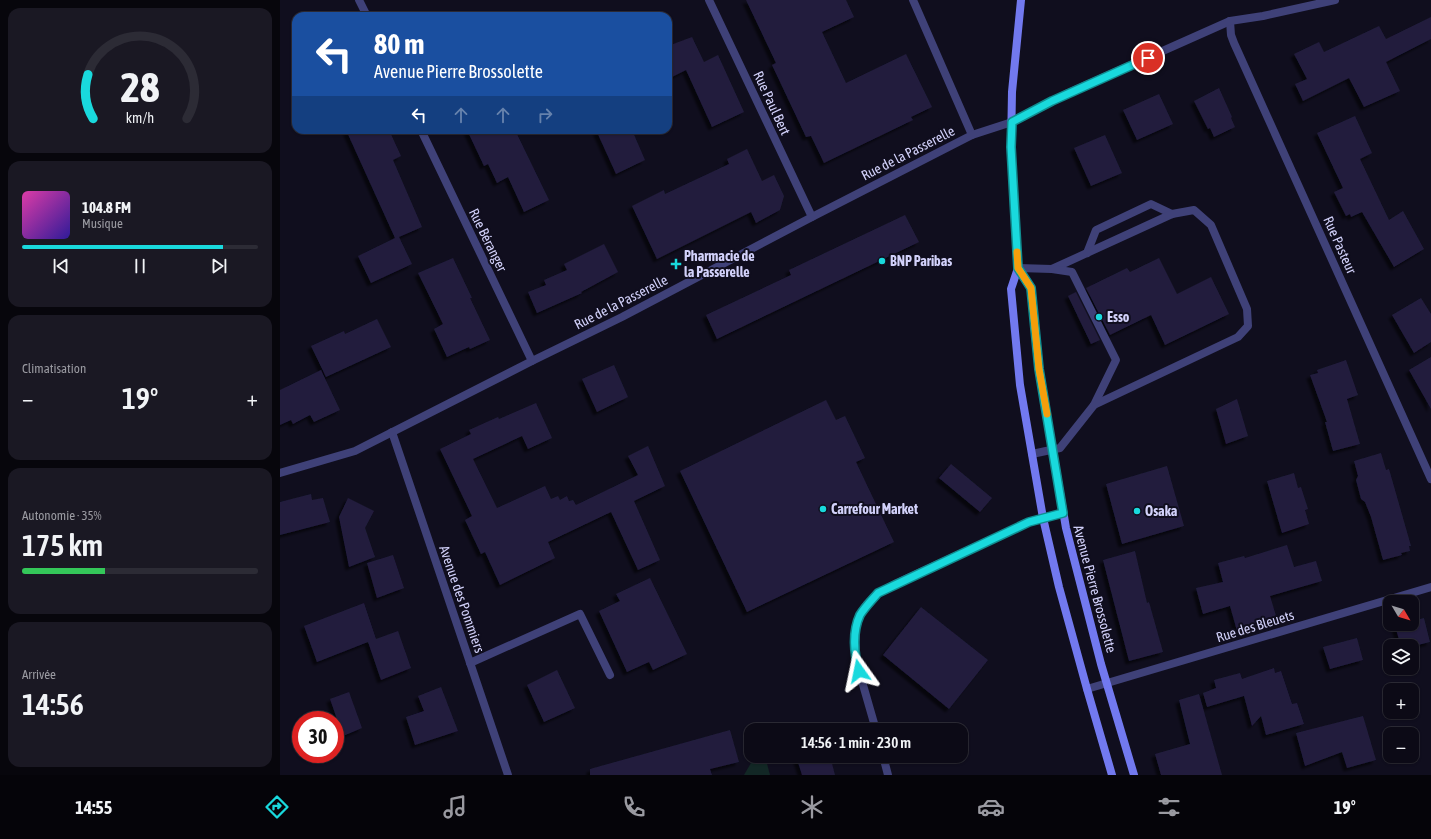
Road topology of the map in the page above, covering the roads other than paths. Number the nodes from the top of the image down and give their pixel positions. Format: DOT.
graph roads {
  1 [pos="359,0"];
  2 [pos="709,0"];
  3 [pos="913,0"];
  4 [pos="1021,0"];
  5 [pos="1335,0"];
  6 [pos="365,12"];
  7 [pos="1230,21"];
  8 [pos="1012,122"];
  9 [pos="423,134"];
  10 [pos="972,135"];
  11 [pos="1172,214"];
  12 [pos="812,217"];
  13 [pos="1087,253"];
  14 [pos="1018,268"];
  15 [pos="1052,269"];
  16 [pos="532,361"];
  17 [pos="1094,405"];
  18 [pos="392,432"];
  19 [pos="1052,450"];
  20 [pos="1032,454"];
  21 [pos="280,473"];
  22 [pos="1431,479"];
  23 [pos="1063,513"];
  24 [pos="1044,518"];
  25 [pos="1431,587"];
  26 [pos="470,663"];
  27 [pos="610,675"];
  28 [pos="1107,683"];
  29 [pos="1087,689"];
  30 [pos="874,723"];
  31 [pos="885,763"];
  32 [pos="508,775"];
  33 [pos="888,775"];
  34 [pos="1112,775"];
  35 [pos="1134,775"];
  1 -- 6 [label="street"];
  2 -- 12 [label="street, Rue Paul Bert"];
  3 -- 10 [label="street"];
  4 -- 8 [label="main road, Avenue Pierre Brossolette"];
  5 -- 7 [label="street, Rue de la Passerelle"];
  7 -- 8 [label="street, Rue de la Passerelle"];
  7 -- 22 [label="street, Rue Pasteur"];
  8 -- 10 [label="street, Rue de la Passerelle"];
  8 -- 14 [label="main road, Avenue Pierre Brossolette"];
  9 -- 16 [label="street, Rue Béranger"];
  10 -- 12 [label="street, Rue de la Passerelle"];
  11 -- 13 [label="street"];
  11 -- 13 [label="street"];
  11 -- 17 [label="street"];
  12 -- 16 [label="street, Rue de la Passerelle"];
  13 -- 15 [label="street"];
  14 -- 15 [label="street"];
  14 -- 19 [label="main road, Avenue Pierre Brossolette"];
  14 -- 20 [label="main road, Avenue Pierre Brossolette"];
  15 -- 17 [label="street"];
  16 -- 18 [label="street, Rue de la Passerelle"];
  17 -- 19 [label="street"];
  18 -- 21 [label="street, Rue de la Passerelle"];
  18 -- 26 [label="street, Avenue des Pommiers"];
  19 -- 20 [label="street"];
  19 -- 23 [label="main road, Avenue Pierre Brossolette"];
  20 -- 24 [label="main road, Avenue Pierre Brossolette"];
  23 -- 24 [label="street"];
  23 -- 28 [label="main road, Avenue Pierre Brossolette"];
  24 -- 29 [label="main road, Avenue Pierre Brossolette"];
  24 -- 30 [label="street"];
  25 -- 28 [label="street, Rue des Bleuets"];
  26 -- 27 [label="street"];
  26 -- 32 [label="street, Avenue des Pommiers"];
  28 -- 29 [label="street, Rue des Bleuets"];
  28 -- 35 [label="main road, Avenue Pierre Brossolette"];
  29 -- 34 [label="main road, Avenue Pierre Brossolette"];
  31 -- 33 [label="street"];
}
